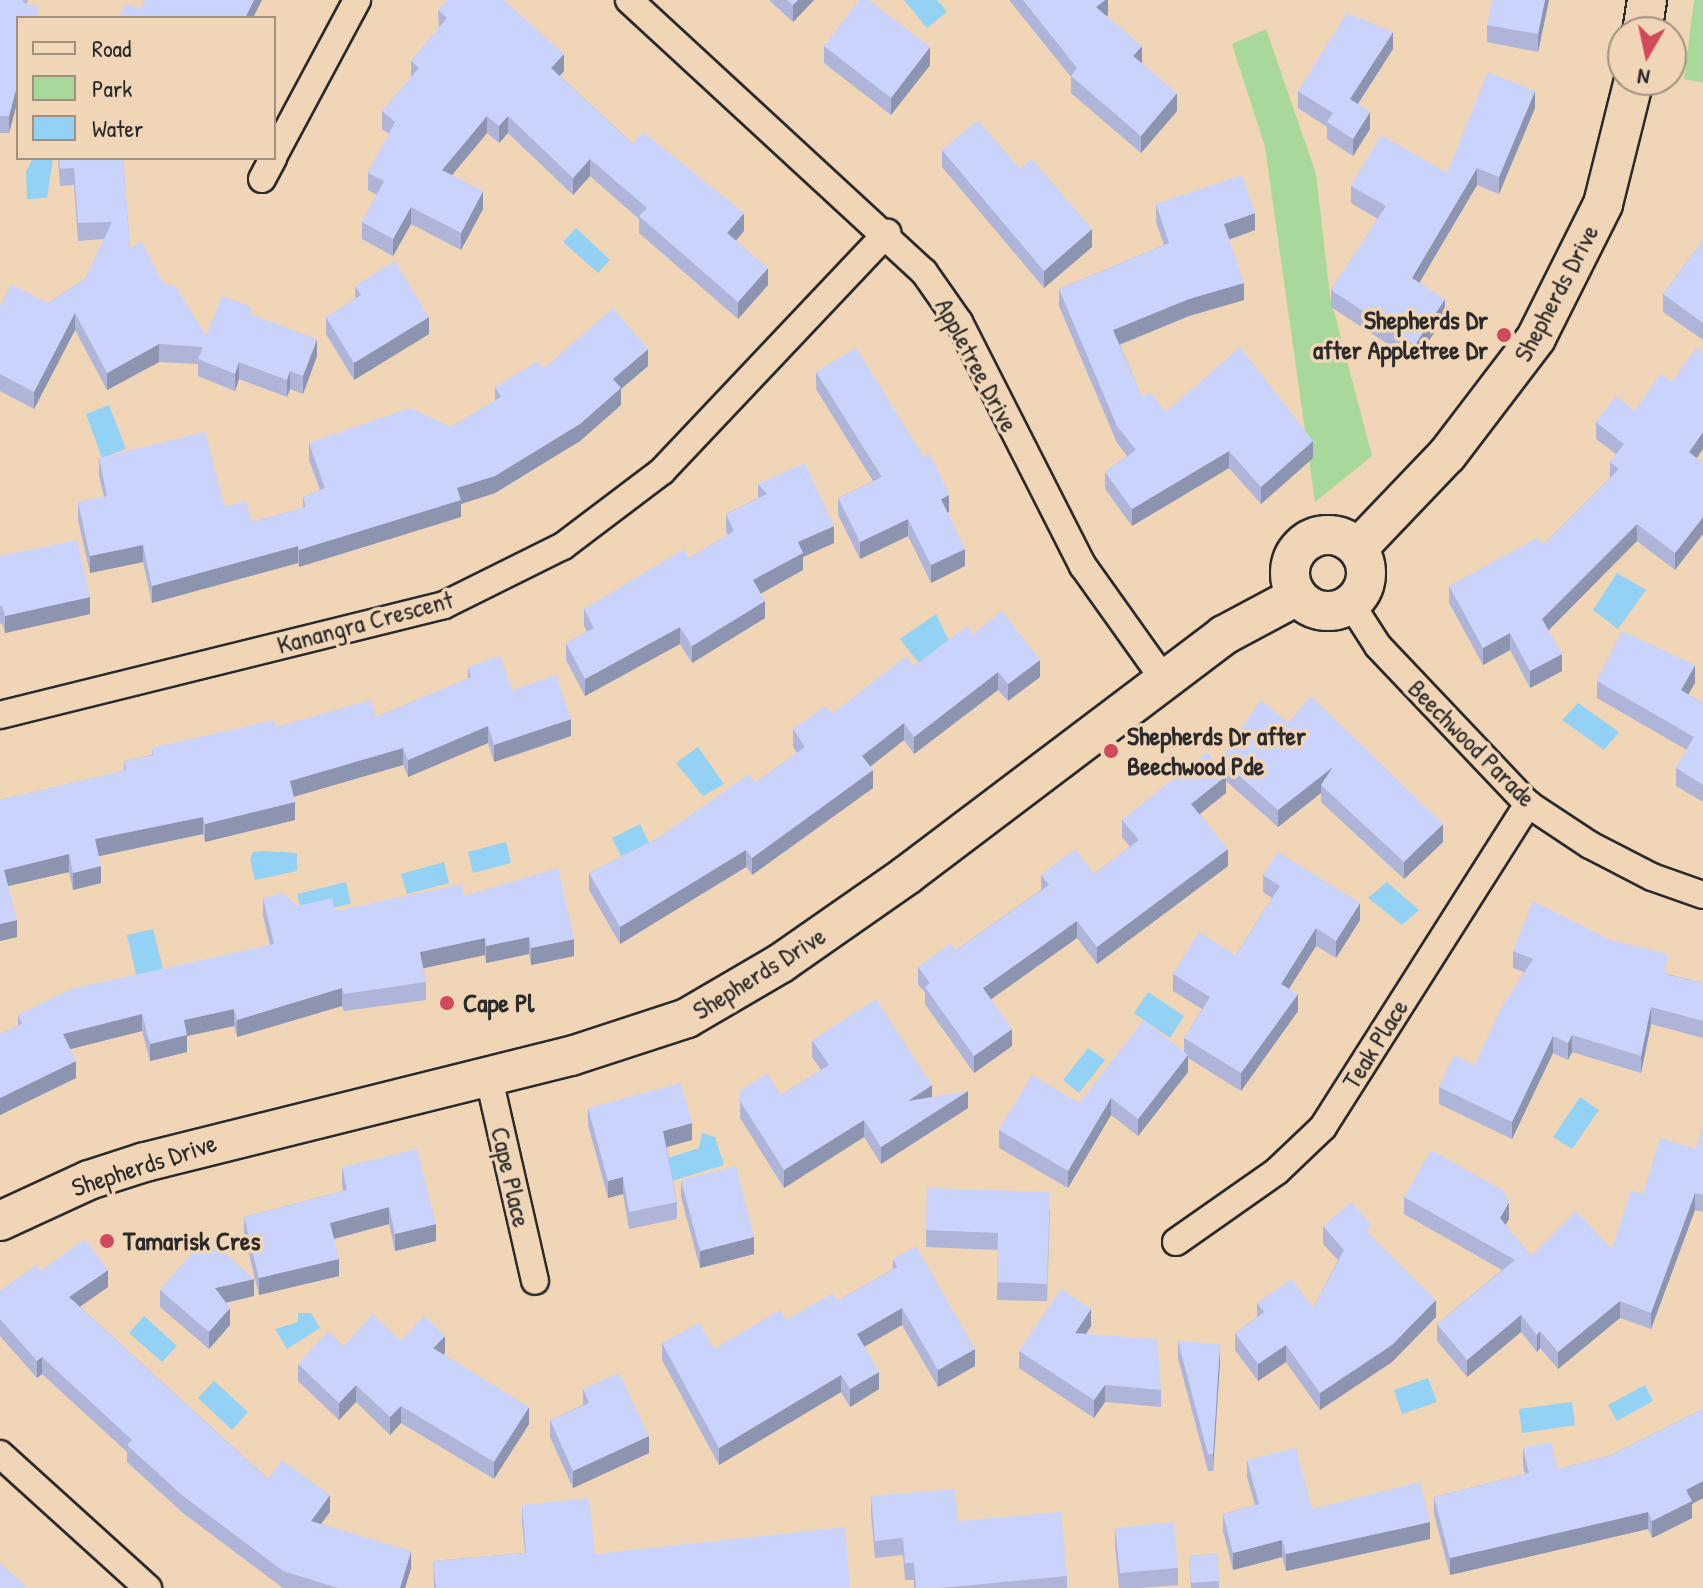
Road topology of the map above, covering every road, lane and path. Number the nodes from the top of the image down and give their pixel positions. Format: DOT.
graph roads {
  1 [pos="357,0"];
  2 [pos="629,0"];
  3 [pos="1630,96"];
  4 [pos="276,151"];
  5 [pos="887,233"];
  6 [pos="1358,548"];
  7 [pos="1297,596"];
  8 [pos="1351,604"];
  9 [pos="1163,678"];
  10 [pos="0,715"];
  11 [pos="1528,804"];
  12 [pos="1703,895"];
  13 [pos="488,1074"];
  14 [pos="0,1221"];
  15 [pos="1176,1242"];
  16 [pos="535,1281"];
  17 [pos="0,1454"];
  18 [pos="148,1588"];
  1 -- 4 [label="street"];
  2 -- 5 [label="street, Appletree Drive"];
  3 -- 6 [label="main road, Shepherds Drive"];
  5 -- 9 [label="street, Appletree Drive"];
  5 -- 10 [label="street, Kanangra Crescent"];
  6 -- 7 [label="main road"];
  6 -- 8 [label="main road"];
  7 -- 8 [label="main road"];
  7 -- 9 [label="main road, Shepherds Drive"];
  8 -- 11 [label="street, Beechwood Parade"];
  9 -- 13 [label="main road, Shepherds Drive"];
  11 -- 12 [label="street, Beechwood Parade"];
  11 -- 15 [label="street, Teak Place"];
  13 -- 14 [label="main road, Shepherds Drive"];
  13 -- 16 [label="street, Cape Place"];
  17 -- 18 [label="street"];
}
